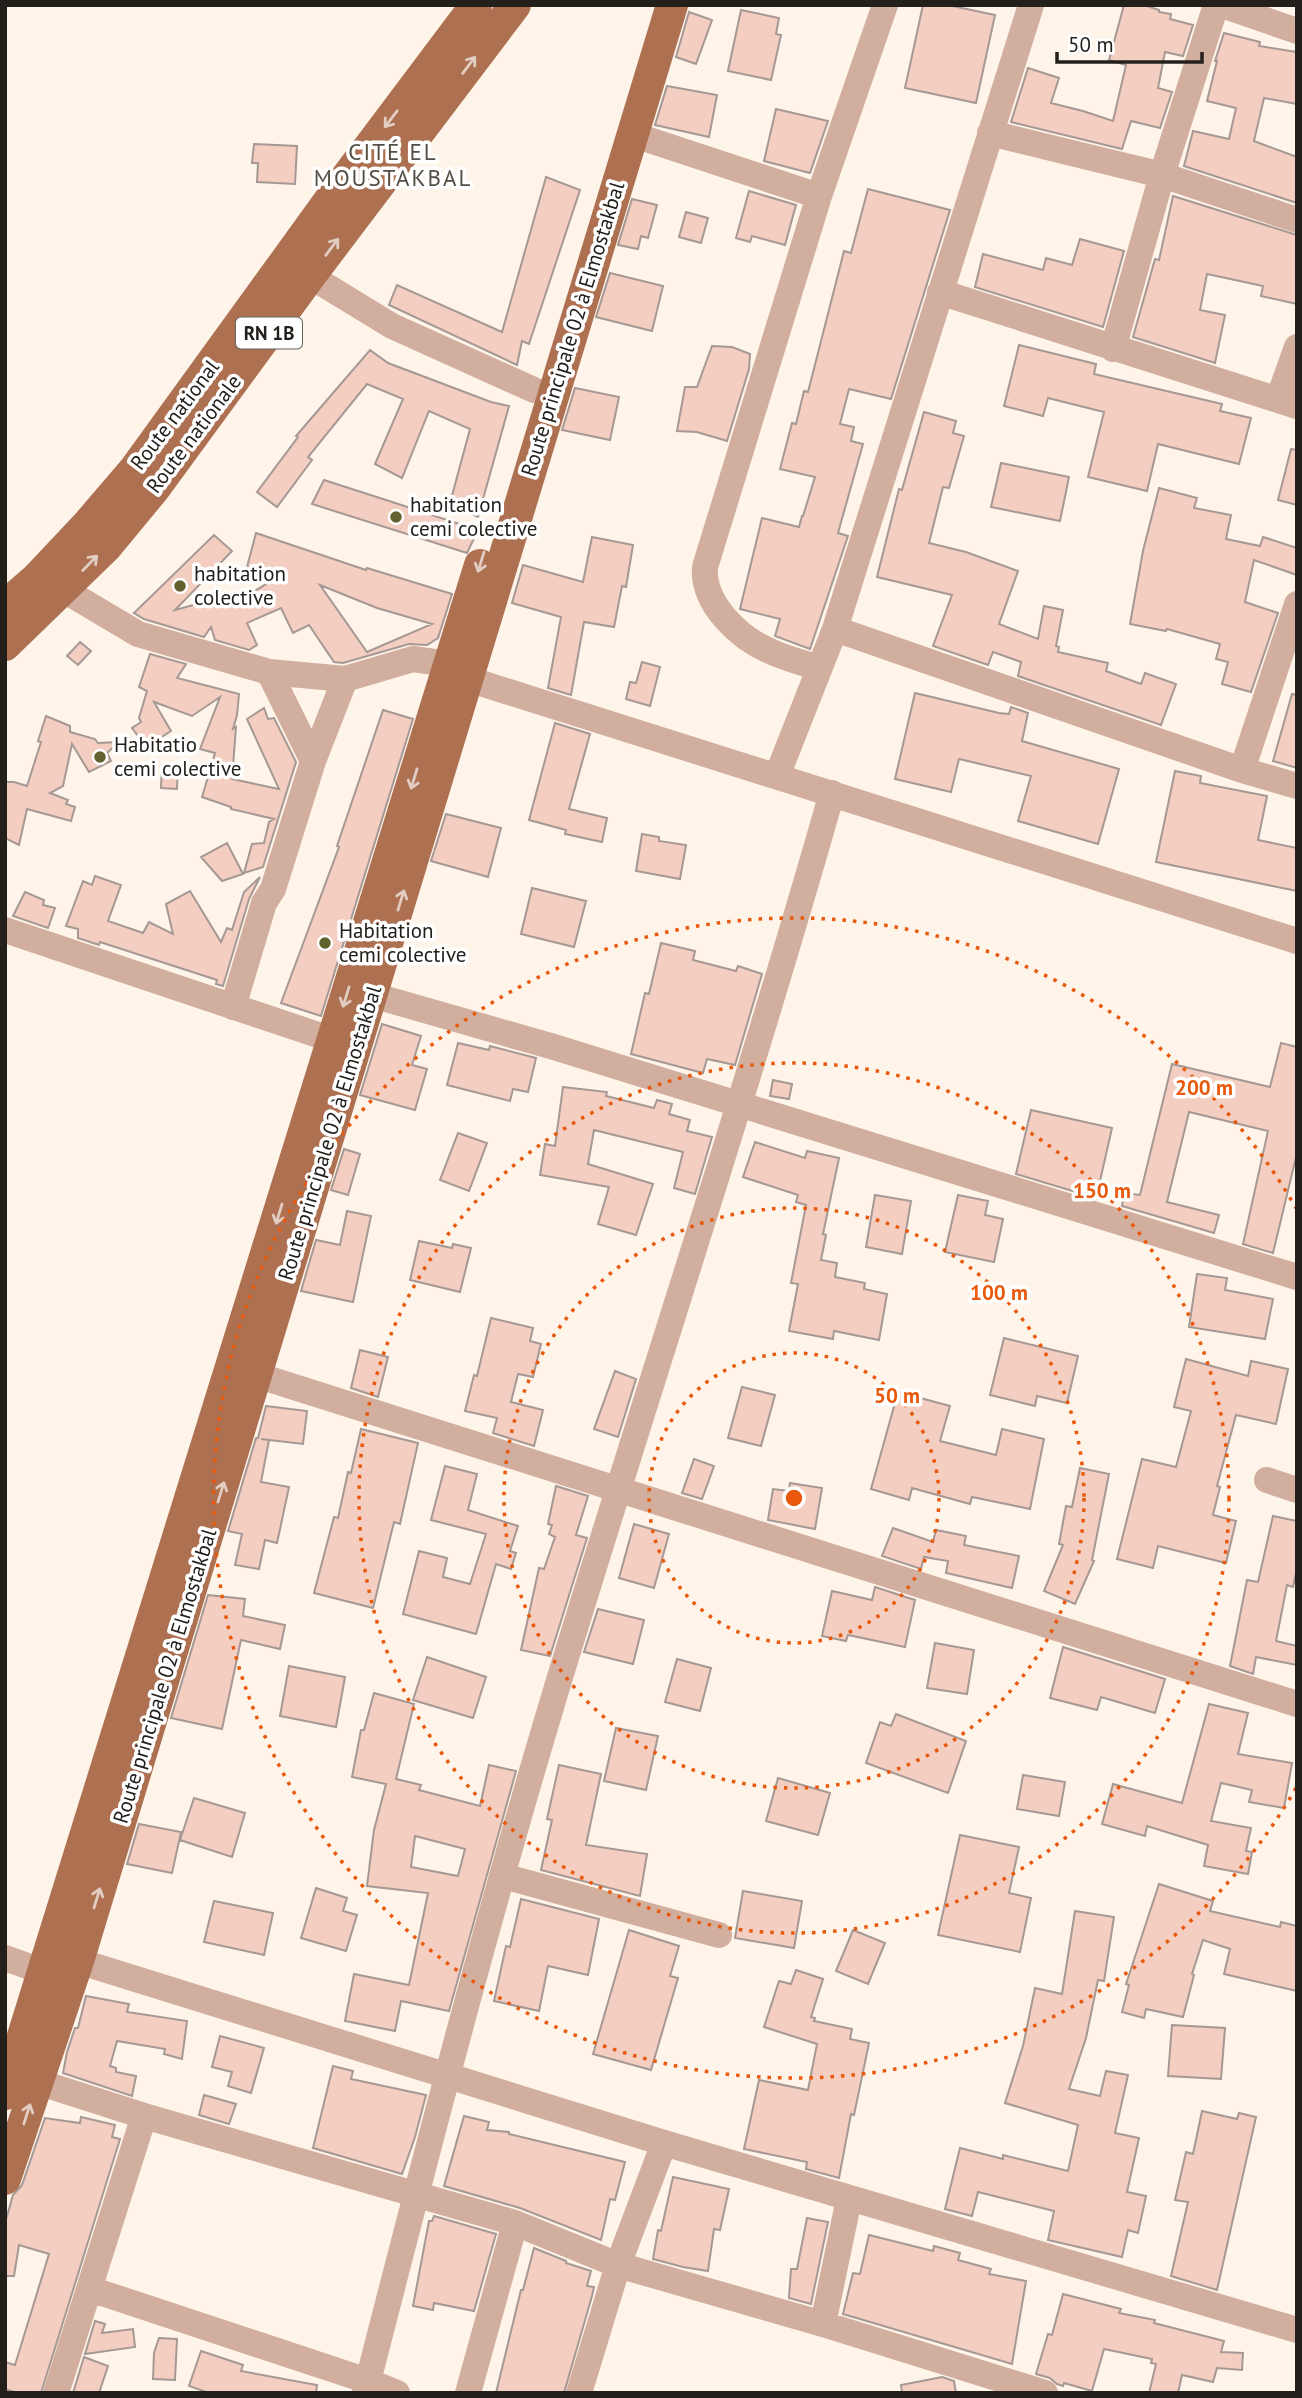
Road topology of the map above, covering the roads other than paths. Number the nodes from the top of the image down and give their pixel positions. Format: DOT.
graph roads {
  1 [pos="476,5"];
  2 [pos="515,5"];
  3 [pos="653,5"];
  4 [pos="672,5"];
  5 [pos="885,5"];
  6 [pos="1031,5"];
  7 [pos="1216,5"];
  8 [pos="1222,5"];
  9 [pos="1297,31"];
  10 [pos="990,133"];
  11 [pos="631,134"];
  12 [pos="1162,175"];
  13 [pos="819,196"];
  14 [pos="1297,220"];
  15 [pos="310,276"];
  16 [pos="940,292"];
  17 [pos="1297,348"];
  18 [pos="1113,349"];
  19 [pos="534,390"];
  20 [pos="1287,403"];
  21 [pos="64,590"];
  22 [pos="1297,604"];
  23 [pos="5,606"];
  24 [pos="835,629"];
  25 [pos="5,645"];
  26 [pos="819,668"];
  27 [pos="459,671"];
  28 [pos="269,672"];
  29 [pos="345,680"];
  30 [pos="313,761"];
  31 [pos="1242,770"];
  32 [pos="777,776"];
  33 [pos="1297,786"];
  34 [pos="832,793"];
  35 [pos="5,930"];
  36 [pos="1297,941"];
  37 [pos="372,995"];
  38 [pos="233,1007"];
  39 [pos="333,1040"];
  40 [pos="740,1105"];
  41 [pos="1297,1278"];
  42 [pos="256,1375"];
  43 [pos="1267,1480"];
  44 [pos="619,1490"];
  45 [pos="1297,1490"];
  46 [pos="1297,1704"];
  47 [pos="503,1875"];
  48 [pos="719,1935"];
  49 [pos="5,1958"];
  50 [pos="78,1961"];
  51 [pos="44,1972"];
  52 [pos="449,2077"];
  53 [pos="37,2082"];
  54 [pos="5,2094"];
  55 [pos="144,2116"];
  56 [pos="664,2143"];
  57 [pos="5,2179"];
  58 [pos="416,2196"];
  59 [pos="849,2199"];
  60 [pos="515,2224"];
  61 [pos="618,2265"];
  62 [pos="90,2289"];
  63 [pos="823,2324"];
  64 [pos="1297,2330"];
  65 [pos="366,2387"];
  66 [pos="56,2393"];
  67 [pos="397,2393"];
  68 [pos="468,2393"];
  69 [pos="579,2393"];
  70 [pos="1045,2393"];
  1 -- 23 [label="main road, Route national, one-way"];
  15 -- 2 [label="main road, Route nationale / RN 1B, one-way"];
  3 -- 19 [label="main road, Route principale 02 à Elmostakbal"];
  4 -- 11 [label="main road, Route principale 02 à Elmostakbal"];
  5 -- 13 [label="street"];
  6 -- 10 [label="street"];
  7 -- 12 [label="street"];
  8 -- 9 [label="street"];
  10 -- 12 [label="street"];
  10 -- 16 [label="street"];
  11 -- 13 [label="street"];
  11 -- 27 [label="main road, Route principale 02 à Elmostakbal"];
  12 -- 14 [label="street"];
  12 -- 18 [label="street"];
  13 -- 26 [label="street"];
  15 -- 19 [label="street"];
  21 -- 15 [label="main road, Route nationale / RN 1B, one-way"];
  16 -- 18 [label="street"];
  16 -- 24 [label="street"];
  17 -- 20 [label="street"];
  18 -- 20 [label="street"];
  19 -- 27 [label="main road, Route principale 02 à Elmostakbal, one-way"];
  21 -- 25 [label="main road, Route nationale / RN 1B"];
  21 -- 28 [label="street"];
  22 -- 31 [label="street"];
  24 -- 26 [label="street"];
  24 -- 31 [label="street"];
  26 -- 32 [label="street"];
  27 -- 29 [label="street"];
  27 -- 32 [label="street"];
  37 -- 27 [label="main road, Route principale 02 à Elmostakbal, one-way"];
  27 -- 39 [label="main road, Route principale 02 à Elmostakbal, one-way"];
  28 -- 29 [label="street"];
  28 -- 30 [label="street"];
  29 -- 30 [label="street"];
  30 -- 38 [label="street"];
  31 -- 33 [label="street"];
  32 -- 34 [label="street"];
  34 -- 36 [label="street"];
  34 -- 40 [label="street"];
  35 -- 38 [label="street"];
  37 -- 40 [label="street"];
  37 -- 42 [label="main road, Route principale 02 à Elmostakbal"];
  38 -- 39 [label="street"];
  39 -- 51 [label="main road, Route principale 02 à Elmostakbal, one-way"];
  40 -- 41 [label="street"];
  40 -- 44 [label="street"];
  42 -- 44 [label="street"];
  50 -- 42 [label="main road, Route principale 02 à Elmostakbal, one-way"];
  43 -- 45 [label="street"];
  44 -- 46 [label="street"];
  44 -- 47 [label="street"];
  47 -- 48 [label="street"];
  47 -- 52 [label="street"];
  49 -- 51 [label="street"];
  50 -- 52 [label="street"];
  50 -- 53 [label="main road, Route principale 02 à Elmostakbal"];
  51 -- 54 [label="main road, Route principale 02 à Elmostakbal"];
  52 -- 56 [label="street"];
  52 -- 58 [label="street"];
  53 -- 55 [label="street"];
  57 -- 53 [label="main road, Route principale 02 à Elmostakbal, one-way"];
  55 -- 58 [label="street"];
  55 -- 62 [label="street"];
  56 -- 59 [label="street"];
  56 -- 61 [label="street"];
  58 -- 60 [label="street"];
  58 -- 65 [label="street"];
  59 -- 63 [label="street"];
  59 -- 64 [label="street"];
  60 -- 61 [label="street"];
  60 -- 68 [label="street"];
  61 -- 63 [label="street"];
  61 -- 69 [label="street"];
  62 -- 65 [label="street"];
  62 -- 66 [label="street"];
  63 -- 70 [label="street"];
  65 -- 67 [label="street"];
}
